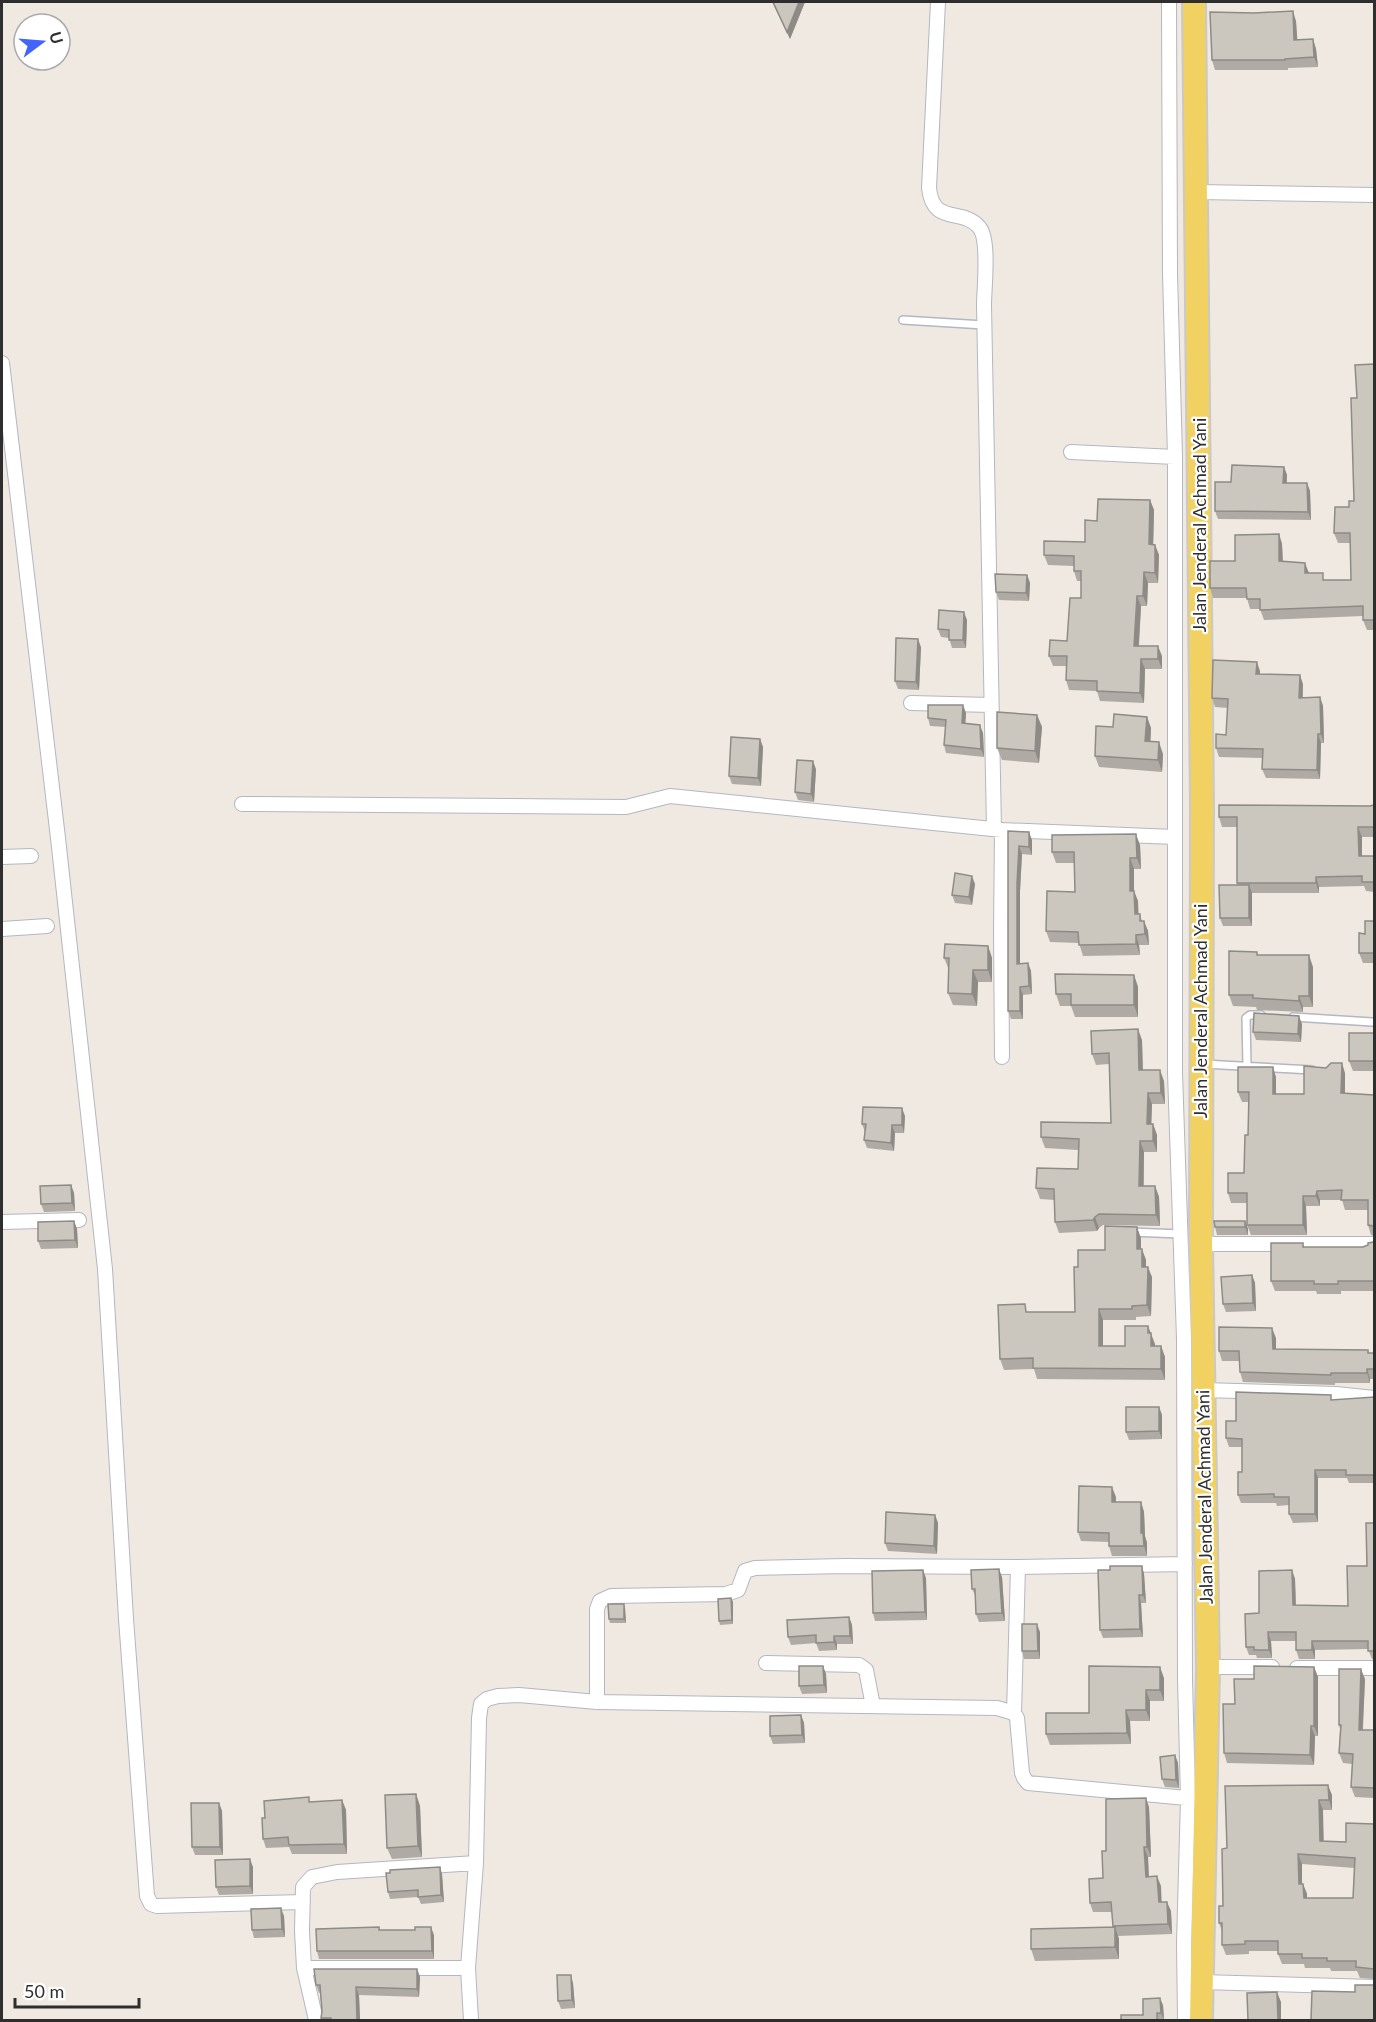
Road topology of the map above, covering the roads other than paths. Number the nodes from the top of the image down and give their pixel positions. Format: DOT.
graph roads {
  1 [pos="938,2"];
  2 [pos="1169,2"];
  3 [pos="1194,2"];
  4 [pos="1197,192"];
  5 [pos="1374,195"];
  6 [pos="903,320"];
  7 [pos="984,325"];
  8 [pos="2,363"];
  9 [pos="1071,452"];
  10 [pos="1175,457"];
  11 [pos="911,703"];
  12 [pos="991,705"];
  13 [pos="242,804"];
  14 [pos="998,829"];
  15 [pos="1175,837"];
  16 [pos="31,856"];
  17 [pos="2,857"];
  18 [pos="47,926"];
  19 [pos="2,929"];
  20 [pos="1268,1015"];
  21 [pos="1279,1016"];
  22 [pos="1372,1022"];
  23 [pos="1002,1057"];
  24 [pos="1201,1064"];
  25 [pos="1247,1066"];
  26 [pos="1318,1071"];
  27 [pos="79,1220"];
  28 [pos="2,1222"];
  29 [pos="1125,1232"];
  30 [pos="1191,1239"];
  31 [pos="1374,1244"];
  32 [pos="1203,1390"];
  33 [pos="1374,1398"];
  34 [pos="1185,1564"];
  35 [pos="1018,1567"];
  36 [pos="766,1663"];
  37 [pos="1208,1667"];
  38 [pos="1374,1668"];
  39 [pos="597,1702"];
  40 [pos="873,1706"];
  41 [pos="1014,1713"];
  42 [pos="1197,1799"];
  43 [pos="476,1863"];
  44 [pos="303,1902"];
  45 [pos="304,1968"];
  46 [pos="468,1968"];
  47 [pos="1201,1982"];
  48 [pos="1374,1987"];
  49 [pos="316,2020"];
  50 [pos="471,2020"];
  51 [pos="1185,2020"];
  52 [pos="1201,2020"];
  1 -- 7 [label="street"];
  2 -- 10 [label="street"];
  3 -- 4 [label="main road, Jalan Jenderal Achmad Yani"];
  4 -- 5 [label="street"];
  4 -- 24 [label="main road, Jalan Jenderal Achmad Yani"];
  6 -- 7 [label="lane"];
  7 -- 12 [label="street"];
  8 -- 44 [label="street"];
  9 -- 10 [label="street"];
  10 -- 15 [label="street"];
  11 -- 12 [label="street"];
  12 -- 14 [label="street"];
  13 -- 14 [label="street"];
  14 -- 15 [label="street"];
  14 -- 23 [label="street"];
  15 -- 30 [label="street"];
  16 -- 17 [label="street"];
  18 -- 19 [label="street"];
  20 -- 25 [label="lane"];
  21 -- 22 [label="lane"];
  24 -- 25 [label="lane"];
  24 -- 30 [label="main road, Jalan Jenderal Achmad Yani"];
  25 -- 26 [label="lane"];
  27 -- 28 [label="street"];
  29 -- 30 [label="lane"];
  30 -- 31 [label="street"];
  30 -- 32 [label="main road, Jalan Jenderal Achmad Yani"];
  30 -- 34 [label="street"];
  32 -- 33 [label="street"];
  32 -- 37 [label="main road, Jalan Jenderal Achmad Yani"];
  34 -- 35 [label="street"];
  34 -- 42 [label="street"];
  35 -- 39 [label="street"];
  35 -- 41 [label="street"];
  36 -- 40 [label="street"];
  37 -- 38 [label="street"];
  37 -- 42 [label="main road, Jalan Jenderal Achmad Yani"];
  39 -- 40 [label="street"];
  39 -- 43 [label="street"];
  40 -- 41 [label="street"];
  41 -- 42 [label="street"];
  42 -- 47 [label="main road, Jalan Jenderal Achmad Yani"];
  42 -- 51 [label="street"];
  43 -- 44 [label="street"];
  43 -- 46 [label="street"];
  44 -- 45 [label="street"];
  45 -- 46 [label="street"];
  45 -- 49 [label="street"];
  46 -- 50 [label="street"];
  47 -- 48 [label="street"];
  47 -- 52 [label="main road, Jalan Jenderal Achmad Yani"];
}
